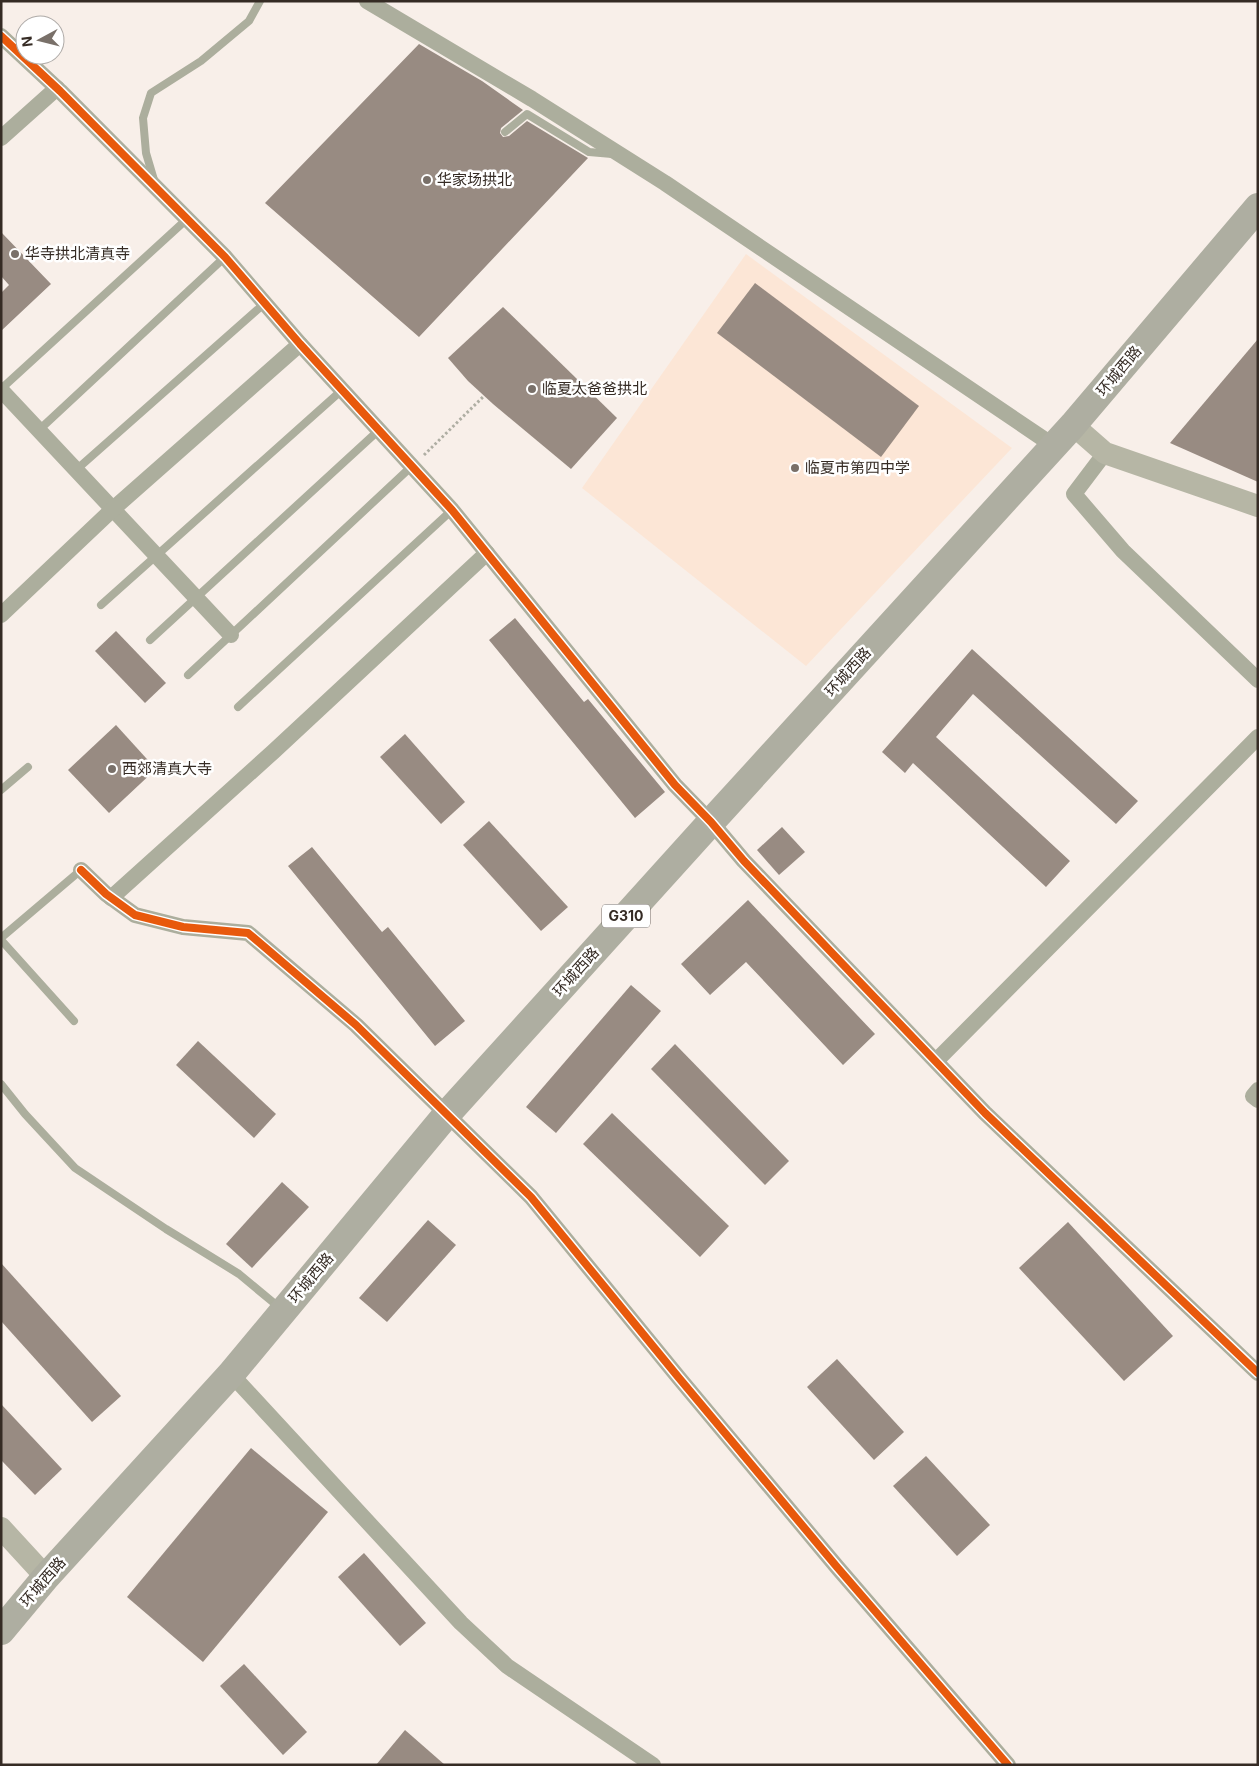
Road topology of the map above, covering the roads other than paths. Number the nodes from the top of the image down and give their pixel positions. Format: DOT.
graph roads {
  1 [pos="260,1"];
  2 [pos="367,1"];
  3 [pos="1,36"];
  4 [pos="57,88"];
  5 [pos="505,132"];
  6 [pos="1,138"];
  7 [pos="619,154"];
  8 [pos="156,187"];
  9 [pos="1258,207"];
  10 [pos="187,219"];
  11 [pos="225,257"];
  12 [pos="265,303"];
  13 [pos="300,344"];
  14 [pos="1,390"];
  15 [pos="342,390"];
  16 [pos="1073,425"];
  17 [pos="39,430"];
  18 [pos="379,430"];
  19 [pos="1054,446"];
  20 [pos="1105,453"];
  21 [pos="412,466"];
  22 [pos="76,470"];
  23 [pos="1258,506"];
  24 [pos="113,509"];
  25 [pos="452,510"];
  26 [pos="487,553"];
  27 [pos="156,555"];
  28 [pos="196,597"];
  29 [pos="101,605"];
  30 [pos="1,615"];
  31 [pos="231,635"];
  32 [pos="150,640"];
  33 [pos="188,675"];
  34 [pos="1258,680"];
  35 [pos="238,707"];
  36 [pos="1258,737"];
  37 [pos="28,767"];
  38 [pos="1,790"];
  39 [pos="711,822"];
  40 [pos="81,870"];
  41 [pos="111,898"];
  42 [pos="1,939"];
  43 [pos="74,1021"];
  44 [pos="936,1061"];
  45 [pos="1,1084"];
  46 [pos="1258,1090"];
  47 [pos="1258,1100"];
  48 [pos="447,1114"];
  49 [pos="283,1311"];
  50 [pos="1258,1373"];
  51 [pos="231,1374"];
  52 [pos="1,1528"];
  53 [pos="46,1577"];
  54 [pos="1,1631"];
  55 [pos="653,1765"];
  56 [pos="1008,1765"];
  1 -- 8 [label="lane"];
  2 -- 7 [label="street"];
  3 -- 4 [label="street"];
  4 -- 6 [label="street"];
  4 -- 8 [label="street"];
  5 -- 7 [label="lane"];
  7 -- 19 [label="street"];
  8 -- 10 [label="street"];
  9 -- 16 [label="highway, 环城西路 / G310"];
  10 -- 11 [label="street"];
  10 -- 14 [label="lane"];
  11 -- 12 [label="street"];
  11 -- 17 [label="lane"];
  12 -- 13 [label="street"];
  12 -- 22 [label="lane"];
  13 -- 15 [label="street"];
  13 -- 24 [label="street"];
  14 -- 17 [label="street"];
  15 -- 18 [label="street"];
  15 -- 27 [label="lane"];
  16 -- 19 [label="highway, 环城西路 / G310"];
  16 -- 20 [label="street"];
  17 -- 22 [label="street"];
  18 -- 21 [label="street"];
  18 -- 28 [label="lane"];
  19 -- 39 [label="highway, 环城西路 / G310"];
  20 -- 23 [label="street"];
  20 -- 34 [label="street"];
  21 -- 25 [label="street"];
  21 -- 31 [label="lane"];
  22 -- 24 [label="street"];
  24 -- 27 [label="street"];
  24 -- 30 [label="street"];
  25 -- 26 [label="street"];
  25 -- 35 [label="lane"];
  26 -- 39 [label="street"];
  26 -- 41 [label="street"];
  27 -- 28 [label="street"];
  27 -- 29 [label="lane"];
  28 -- 31 [label="street"];
  28 -- 32 [label="lane"];
  31 -- 33 [label="lane"];
  36 -- 44 [label="street"];
  37 -- 38 [label="lane"];
  39 -- 44 [label="street"];
  39 -- 48 [label="highway, 环城西路 / G310"];
  40 -- 41 [label="street"];
  40 -- 42 [label="lane"];
  41 -- 48 [label="street"];
  42 -- 43 [label="lane"];
  44 -- 50 [label="street"];
  45 -- 49 [label="lane"];
  46 -- 47 [label="street"];
  48 -- 49 [label="highway, 环城西路 / G310"];
  48 -- 56 [label="street"];
  49 -- 51 [label="highway, 环城西路 / G310"];
  51 -- 53 [label="highway, 环城西路 / G310"];
  51 -- 55 [label="street"];
  52 -- 53 [label="street"];
  53 -- 54 [label="highway, 环城西路 / G310"];
}
